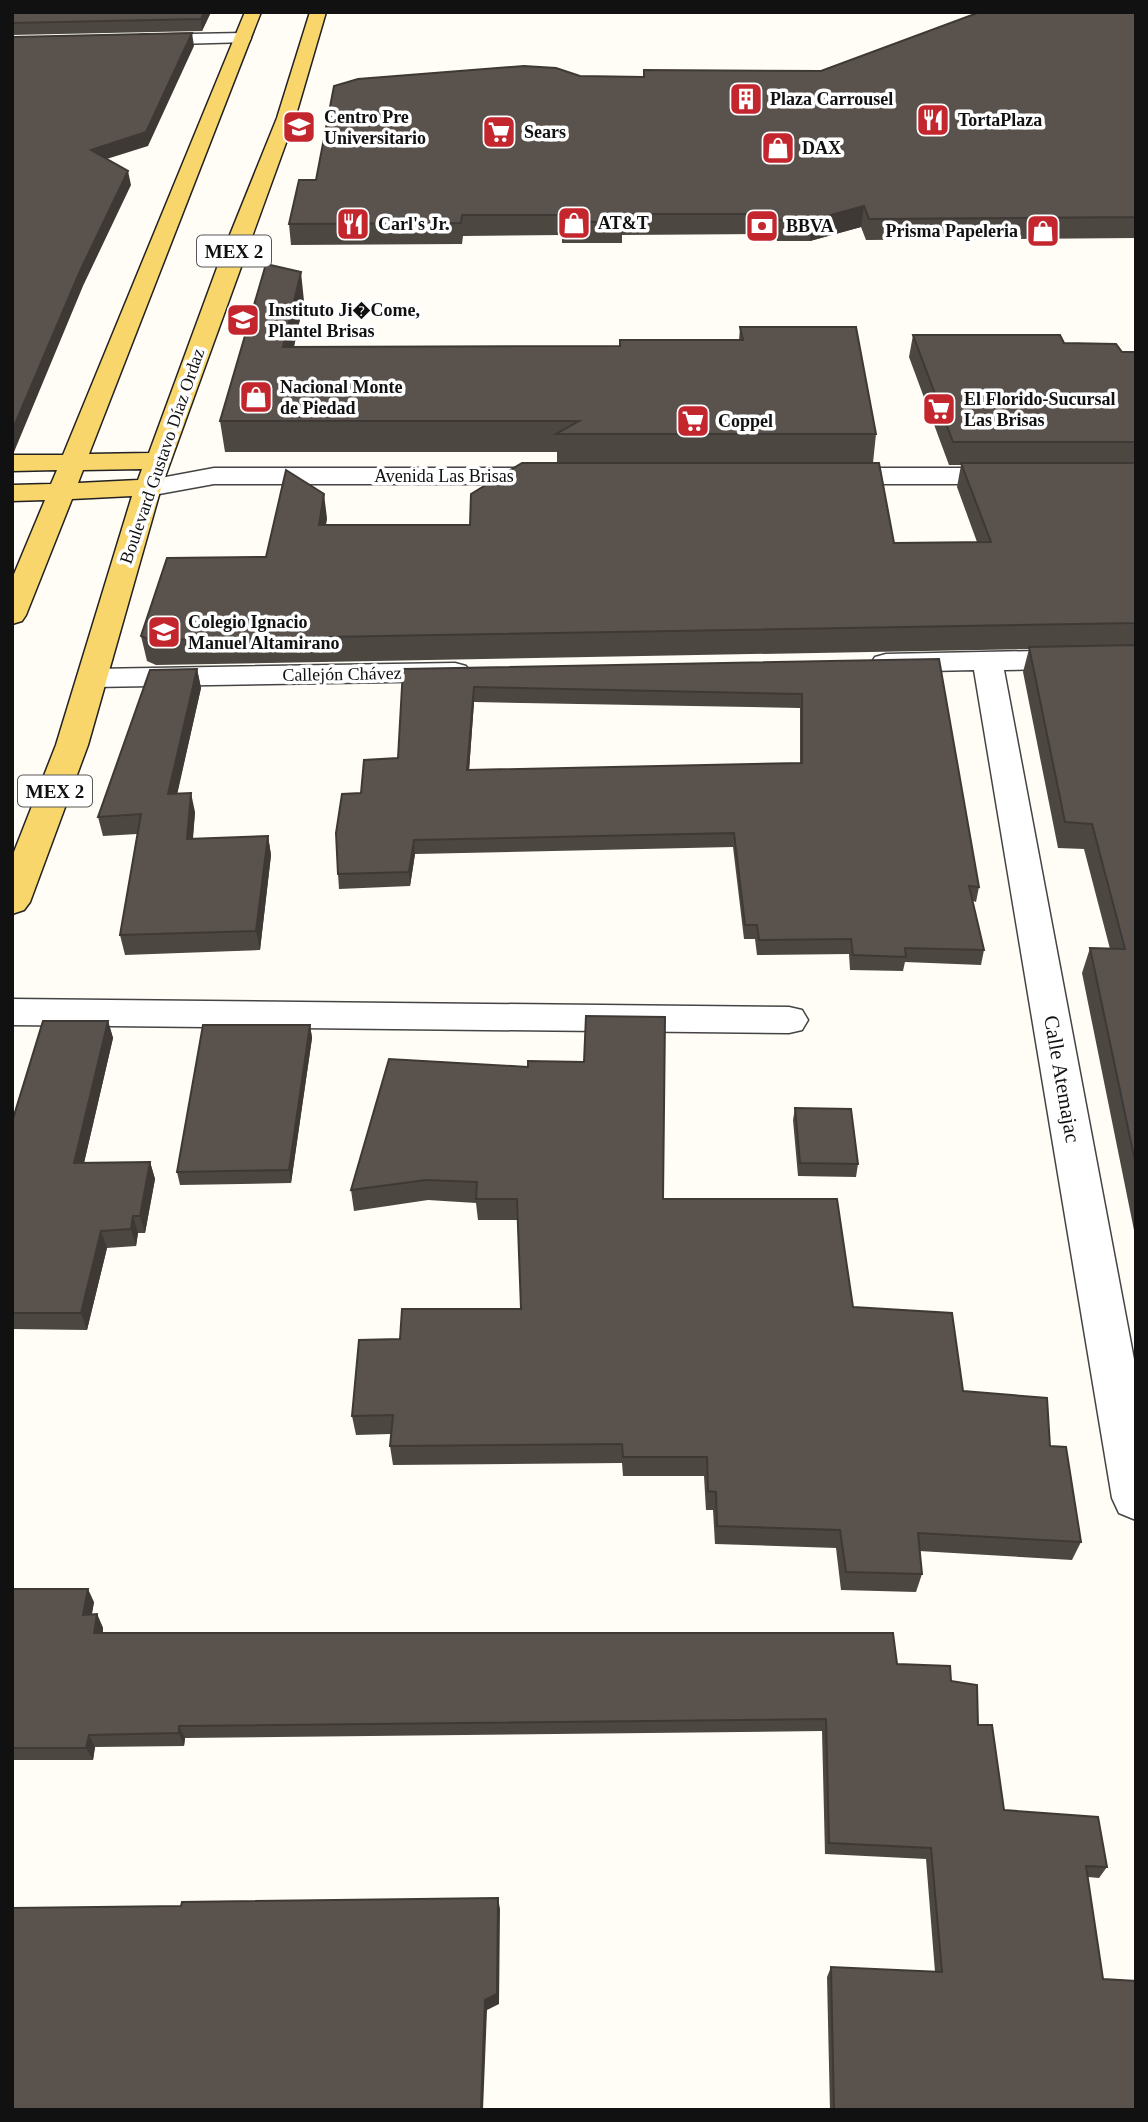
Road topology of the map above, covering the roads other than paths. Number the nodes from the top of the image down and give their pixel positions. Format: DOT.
graph roads {
  1 [pos="253,12"];
  2 [pos="318,12"];
  3 [pos="243,38"];
  4 [pos="121,40"];
  5 [pos="157,461"];
  6 [pos="12,463"];
  7 [pos="74,463"];
  8 [pos="214,476"];
  9 [pos="578,476"];
  10 [pos="808,476"];
  11 [pos="1036,476"];
  12 [pos="148,488"];
  13 [pos="12,492"];
  14 [pos="64,492"];
  15 [pos="12,615"];
  16 [pos="1136,658"];
  17 [pos="987,660"];
  18 [pos="863,663"];
  19 [pos="476,671"];
  20 [pos="93,678"];
  21 [pos="12,902"];
  22 [pos="12,1012"];
  23 [pos="789,1020"];
  24 [pos="1136,1498"];
  1 -- 3 [label="main road, MEX 2"];
  2 -- 5 [label="main road, Boulevard Gustavo Díaz Ordaz / MEX 2"];
  3 -- 4 [label="street"];
  3 -- 7 [label="main road, MEX 2"];
  5 -- 7 [label="main road"];
  5 -- 8 [label="street, Avenida Las Brisas"];
  5 -- 12 [label="main road, Boulevard Gustavo Díaz Ordaz / MEX 2"];
  6 -- 7 [label="main road"];
  7 -- 14 [label="main road, MEX 2"];
  8 -- 9 [label="street, Avenida Las Brisas"];
  8 -- 12 [label="street, Avenida Las Brisas"];
  10 -- 11 [label="street"];
  12 -- 14 [label="main road"];
  12 -- 20 [label="main road, Boulevard Gustavo Díaz Ordaz / MEX 2"];
  13 -- 14 [label="main road"];
  14 -- 15 [label="main road, MEX 2"];
  16 -- 17 [label="street"];
  17 -- 18 [label="street"];
  17 -- 24 [label="street, Calle Atemajac"];
  19 -- 20 [label="street, Callejón Chávez"];
  20 -- 21 [label="main road, Boulevard Gustavo Díaz Ordaz / MEX 2"];
  22 -- 23 [label="street"];
}
